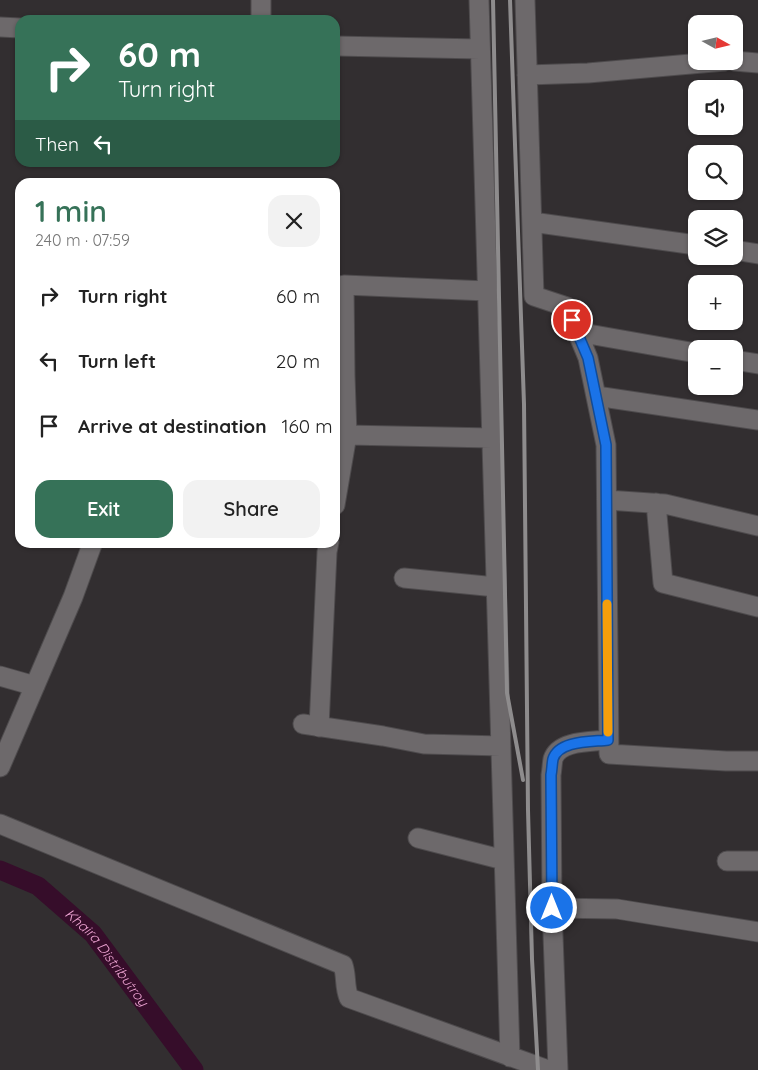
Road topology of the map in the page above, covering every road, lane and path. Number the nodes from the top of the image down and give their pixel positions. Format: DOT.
graph roads {
  1 [pos="262,0"];
  2 [pos="479,0"];
  3 [pos="525,0"];
  4 [pos="261,15"];
  5 [pos="0,27"];
  6 [pos="15,28"];
  7 [pos="340,46"];
  8 [pos="480,49"];
  9 [pos="743,61"];
  10 [pos="758,63"];
  11 [pos="688,64"];
  12 [pos="527,75"];
  13 [pos="532,222"];
  14 [pos="688,244"];
  15 [pos="743,252"];
  16 [pos="758,254"];
  17 [pos="340,285"];
  18 [pos="487,291"];
  19 [pos="577,332"];
  20 [pos="688,352"];
  21 [pos="743,362"];
  22 [pos="758,364"];
  23 [pos="596,396"];
  24 [pos="758,420"];
  25 [pos="341,434"];
  26 [pos="492,438"];
  27 [pos="606,500"];
  28 [pos="656,503"];
  29 [pos="758,526"];
  30 [pos="92,548"];
  31 [pos="328,548"];
  32 [pos="404,578"];
  33 [pos="496,588"];
  34 [pos="758,606"];
  35 [pos="0,676"];
  36 [pos="35,686"];
  37 [pos="608,740"];
  38 [pos="501,746"];
  39 [pos="758,762"];
  40 [pos="0,767"];
  41 [pos="0,824"];
  42 [pos="418,838"];
  43 [pos="504,860"];
  44 [pos="727,861"];
  45 [pos="758,861"];
  46 [pos="552,908"];
  47 [pos="758,932"];
  48 [pos="510,1057"];
  49 [pos="548,1070"];
  50 [pos="558,1070"];
  1 -- 4 [label="street"];
  2 -- 8 [label="street"];
  3 -- 12 [label="street"];
  5 -- 6 [label="street"];
  7 -- 8 [label="street"];
  8 -- 18 [label="street"];
  9 -- 10 [label="street"];
  11 -- 12 [label="street"];
  12 -- 13 [label="street"];
  13 -- 14 [label="street"];
  13 -- 19 [label="street"];
  15 -- 16 [label="street"];
  17 -- 18 [label="street"];
  17 -- 25 [label="street"];
  18 -- 26 [label="street"];
  19 -- 20 [label="street"];
  19 -- 23 [label="street"];
  21 -- 22 [label="street"];
  23 -- 24 [label="street"];
  23 -- 27 [label="street"];
  25 -- 26 [label="street"];
  26 -- 33 [label="street"];
  27 -- 28 [label="street"];
  27 -- 37 [label="street"];
  28 -- 29 [label="street"];
  28 -- 34 [label="street"];
  30 -- 36 [label="street"];
  31 -- 38 [label="street"];
  32 -- 33 [label="street"];
  33 -- 38 [label="street"];
  35 -- 36 [label="street"];
  36 -- 40 [label="street"];
  37 -- 39 [label="street"];
  37 -- 46 [label="street"];
  38 -- 43 [label="street"];
  41 -- 48 [label="street"];
  42 -- 43 [label="street"];
  43 -- 48 [label="street"];
  44 -- 45 [label="street"];
  46 -- 47 [label="street"];
  46 -- 50 [label="street"];
  48 -- 49 [label="street"];
}
